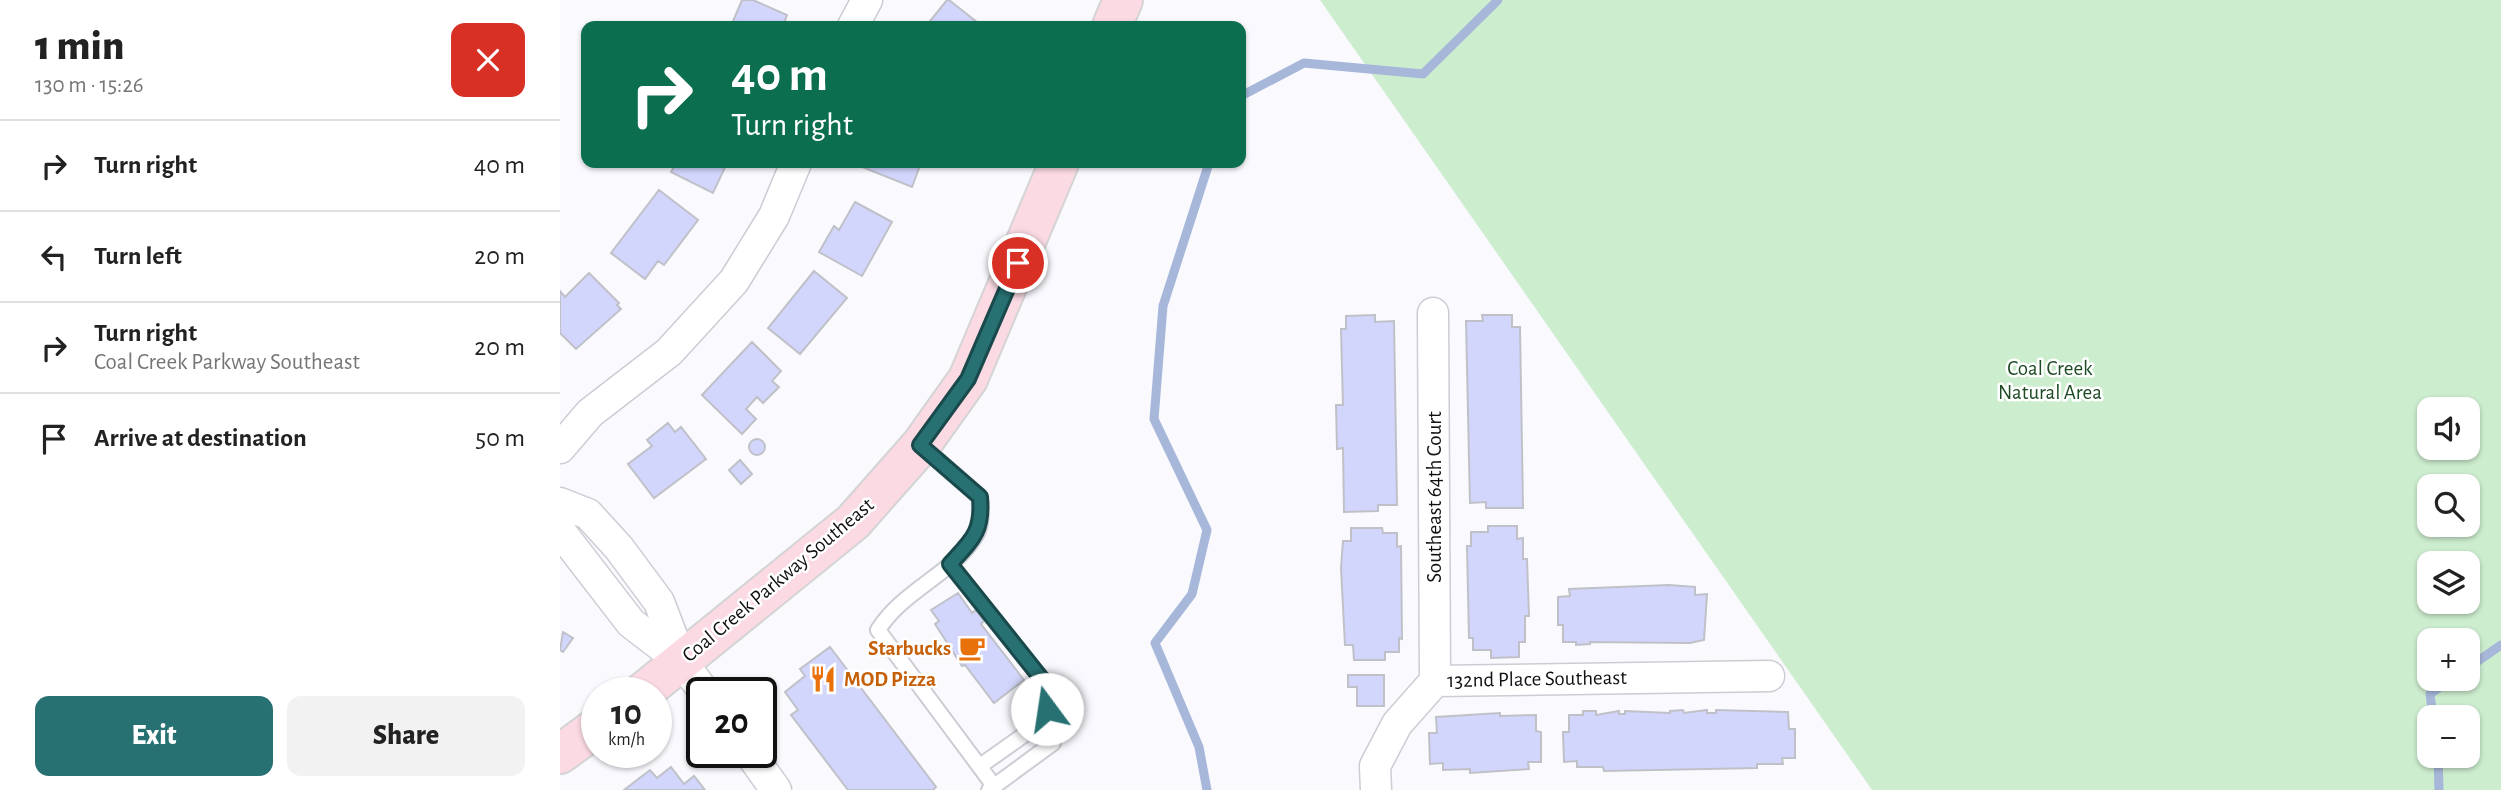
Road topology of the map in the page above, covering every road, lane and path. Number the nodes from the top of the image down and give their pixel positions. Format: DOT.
graph roads {
  1 [pos="867,0"];
  2 [pos="1123,0"];
  3 [pos="856,21"];
  4 [pos="1114,21"];
  5 [pos="794,168"];
  6 [pos="1057,168"];
  7 [pos="1433,313"];
  8 [pos="920,445"];
  9 [pos="560,448"];
  10 [pos="560,503"];
  11 [pos="560,531"];
  12 [pos="950,564"];
  13 [pos="682,662"];
  14 [pos="1769,676"];
  15 [pos="663,677"];
  16 [pos="693,677"];
  17 [pos="1435,681"];
  18 [pos="581,739"];
  19 [pos="1053,743"];
  20 [pos="560,754"];
  21 [pos="980,766"];
  22 [pos="760,768"];
  23 [pos="992,788"];
  24 [pos="776,790"];
  25 [pos="1376,790"];
  1 -- 3 [label="street"];
  2 -- 4 [label="main road"];
  5 -- 9 [label="street"];
  6 -- 8 [label="main road, Coal Creek Parkway Southeast"];
  7 -- 17 [label="street, Southeast 64th Court"];
  8 -- 12 [label="lane"];
  8 -- 13 [label="main road, Coal Creek Parkway Southeast"];
  10 -- 13 [label="street"];
  11 -- 13 [label="street"];
  12 -- 21 [label="lane"];
  12 -- 21 [label="lane"];
  13 -- 15 [label="main road, Coal Creek Parkway Southeast"];
  13 -- 16 [label="street"];
  14 -- 17 [label="street, 132nd Place Southeast"];
  17 -- 25 [label="street, 132nd Place Southeast"];
  18 -- 20 [label="main road"];
  19 -- 23 [label="lane"];
  21 -- 23 [label="lane"];
  22 -- 24 [label="street"];
}
